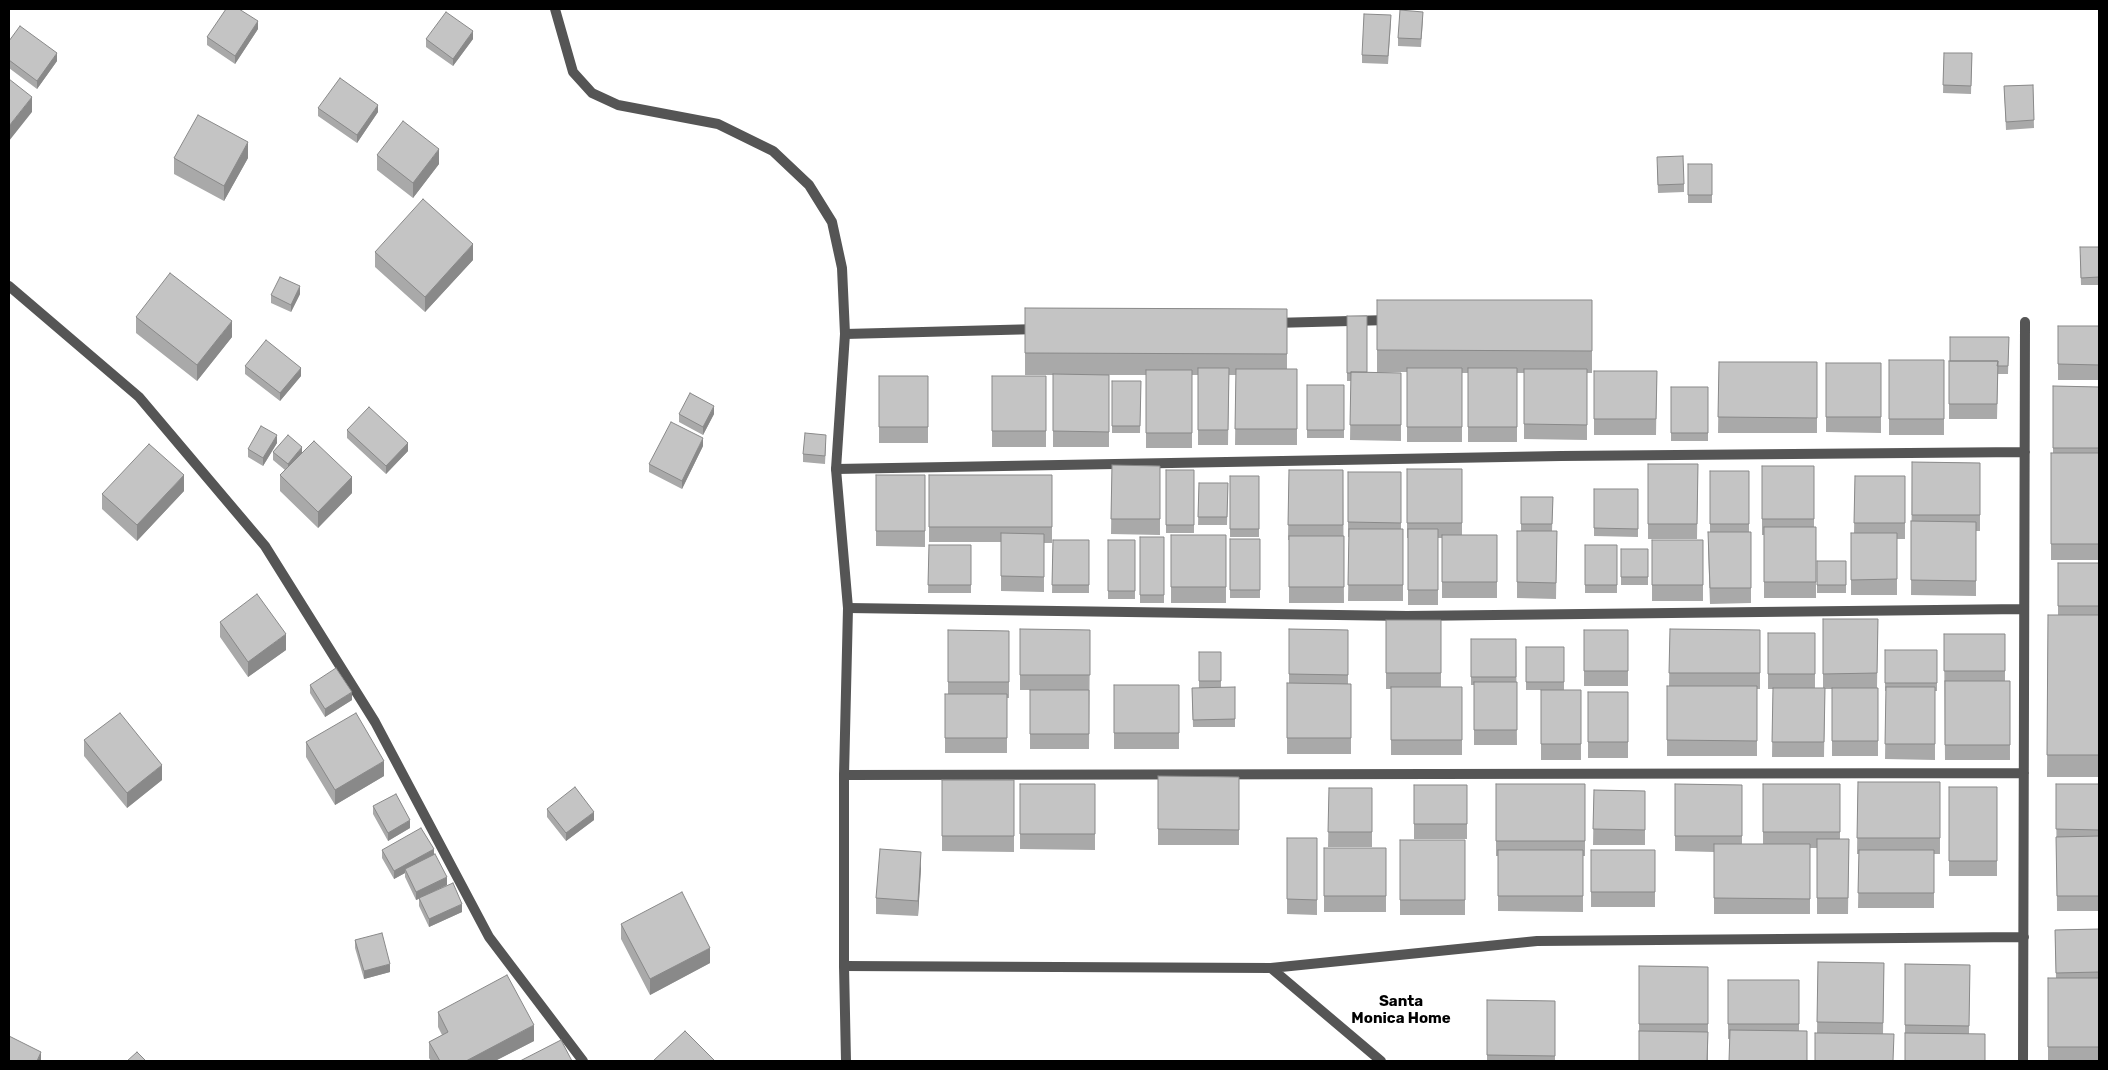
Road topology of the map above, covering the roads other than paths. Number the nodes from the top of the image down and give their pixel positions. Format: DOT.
graph roads {
  1 [pos="555,9"];
  2 [pos="9,286"];
  3 [pos="1403,320"];
  4 [pos="2025,322"];
  5 [pos="1264,323"];
  6 [pos="1054,328"];
  7 [pos="845,334"];
  8 [pos="2025,452"];
  9 [pos="836,469"];
  10 [pos="848,608"];
  11 [pos="2024,609"];
  12 [pos="2024,773"];
  13 [pos="844,775"];
  14 [pos="2024,937"];
  15 [pos="844,966"];
  16 [pos="1271,968"];
  17 [pos="583,1061"];
  18 [pos="846,1061"];
  19 [pos="1381,1061"];
  20 [pos="2023,1061"];
  1 -- 7 [label="street"];
  2 -- 17 [label="street"];
  3 -- 5 [label="street"];
  4 -- 8 [label="street"];
  6 -- 7 [label="street"];
  7 -- 9 [label="street"];
  8 -- 9 [label="street"];
  8 -- 11 [label="street"];
  9 -- 10 [label="street"];
  10 -- 11 [label="street"];
  10 -- 13 [label="street"];
  11 -- 12 [label="street"];
  12 -- 13 [label="street"];
  12 -- 14 [label="street"];
  13 -- 15 [label="street"];
  14 -- 16 [label="street"];
  14 -- 20 [label="street"];
  15 -- 16 [label="street"];
  15 -- 18 [label="street"];
  16 -- 19 [label="street"];
}
